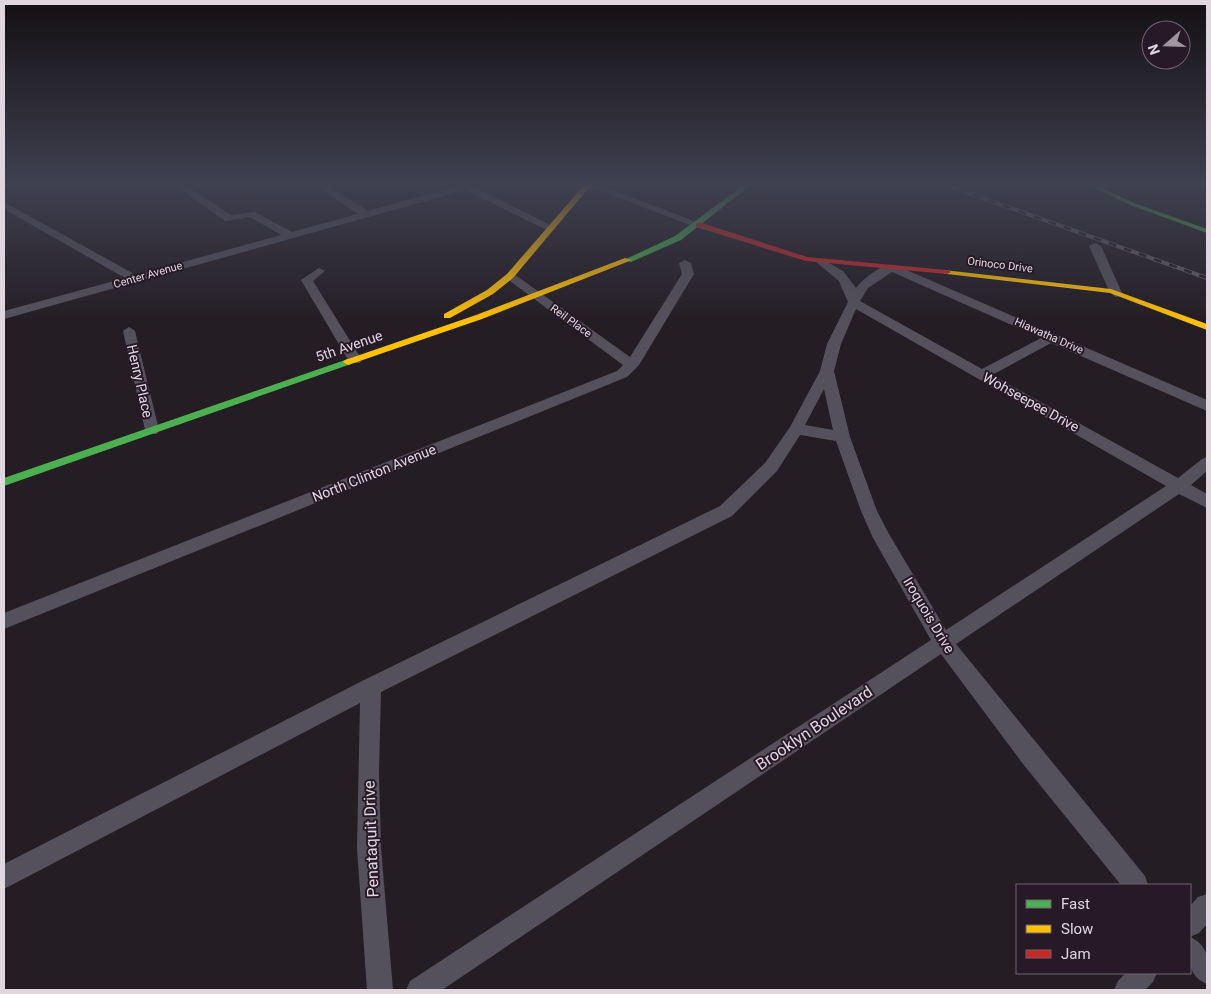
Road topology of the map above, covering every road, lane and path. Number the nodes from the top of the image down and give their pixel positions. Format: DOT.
graph roads {
  1 [pos="49,230"];
  2 [pos="281,230"];
  3 [pos="308,230"];
  4 [pos="549,230"];
  5 [pos="689,230"];
  6 [pos="716,230"];
  7 [pos="728,230"];
  8 [pos="290,235"];
  9 [pos="736,237"];
  10 [pos="1095,246"];
  11 [pos="822,262"];
  12 [pos="685,263"];
  13 [pos="891,267"];
  14 [pos="319,271"];
  15 [pos="510,276"];
  16 [pos="136,279"];
  17 [pos="1116,293"];
  18 [pos="536,295"];
  19 [pos="854,303"];
  20 [pos="4,315"];
  21 [pos="1207,327"];
  22 [pos="129,331"];
  23 [pos="1052,338"];
  24 [pos="352,355"];
  25 [pos="632,365"];
  26 [pos="827,371"];
  27 [pos="982,375"];
  28 [pos="1207,406"];
  29 [pos="151,425"];
  30 [pos="796,429"];
  31 [pos="842,437"];
  32 [pos="1207,463"];
  33 [pos="4,470"];
  34 [pos="4,482"];
  35 [pos="1179,486"];
  36 [pos="1207,502"];
  37 [pos="4,621"];
  38 [pos="943,642"];
  39 [pos="371,687"];
  40 [pos="4,877"];
  41 [pos="1135,884"];
  42 [pos="1207,906"];
  43 [pos="1191,923"];
  44 [pos="1191,951"];
  45 [pos="1207,971"];
  46 [pos="1143,974"];
  47 [pos="380,990"];
  48 [pos="420,990"];
  49 [pos="1127,990"];
  1 -- 16 [label="street"];
  2 -- 8 [label="street"];
  3 -- 8 [label="street, Center Avenue"];
  4 -- 15 [label="main road, 5th Avenue"];
  5 -- 18 [label="main road, 5th Avenue"];
  6 -- 9 [label="main road, Orinoco Drive"];
  7 -- 9 [label="main road"];
  8 -- 16 [label="street, Center Avenue"];
  9 -- 11 [label="main road, Orinoco Drive"];
  10 -- 17 [label="street"];
  11 -- 13 [label="main road, Orinoco Drive"];
  11 -- 19 [label="street"];
  12 -- 25 [label="street, North Clinton Avenue"];
  13 -- 17 [label="main road, Orinoco Drive"];
  13 -- 19 [label="street, Iroquois Drive"];
  13 -- 23 [label="street, Hiawatha Drive"];
  14 -- 24 [label="street"];
  15 -- 18 [label="street, Reil Place"];
  15 -- 24 [label="main road, 5th Avenue"];
  16 -- 20 [label="street, Center Avenue"];
  17 -- 21 [label="main road, Orinoco Drive"];
  18 -- 24 [label="main road, 5th Avenue"];
  18 -- 25 [label="street, Reil Place"];
  19 -- 26 [label="street, Iroquois Drive"];
  19 -- 27 [label="street, Wohseepee Drive"];
  22 -- 29 [label="street, Henry Place"];
  23 -- 27 [label="street"];
  23 -- 28 [label="street, Hiawatha Drive"];
  24 -- 29 [label="main road, 5th Avenue"];
  25 -- 37 [label="street, North Clinton Avenue"];
  26 -- 30 [label="street"];
  26 -- 31 [label="street, Iroquois Drive"];
  27 -- 35 [label="street, Wohseepee Drive"];
  29 -- 33 [label="main road, 5th Avenue"];
  29 -- 34 [label="main road, 5th Avenue"];
  30 -- 31 [label="street"];
  30 -- 39 [label="street"];
  31 -- 38 [label="street, Iroquois Drive"];
  32 -- 35 [label="street, Brooklyn Boulevard"];
  35 -- 36 [label="street, Wohseepee Drive"];
  35 -- 38 [label="street, Brooklyn Boulevard"];
  38 -- 41 [label="street, Iroquois Drive"];
  38 -- 48 [label="street, Brooklyn Boulevard"];
  39 -- 40 [label="street"];
  39 -- 47 [label="street, Penataquit Drive"];
  42 -- 43 [label="street"];
  44 -- 45 [label="street"];
  46 -- 49 [label="street"];
}
